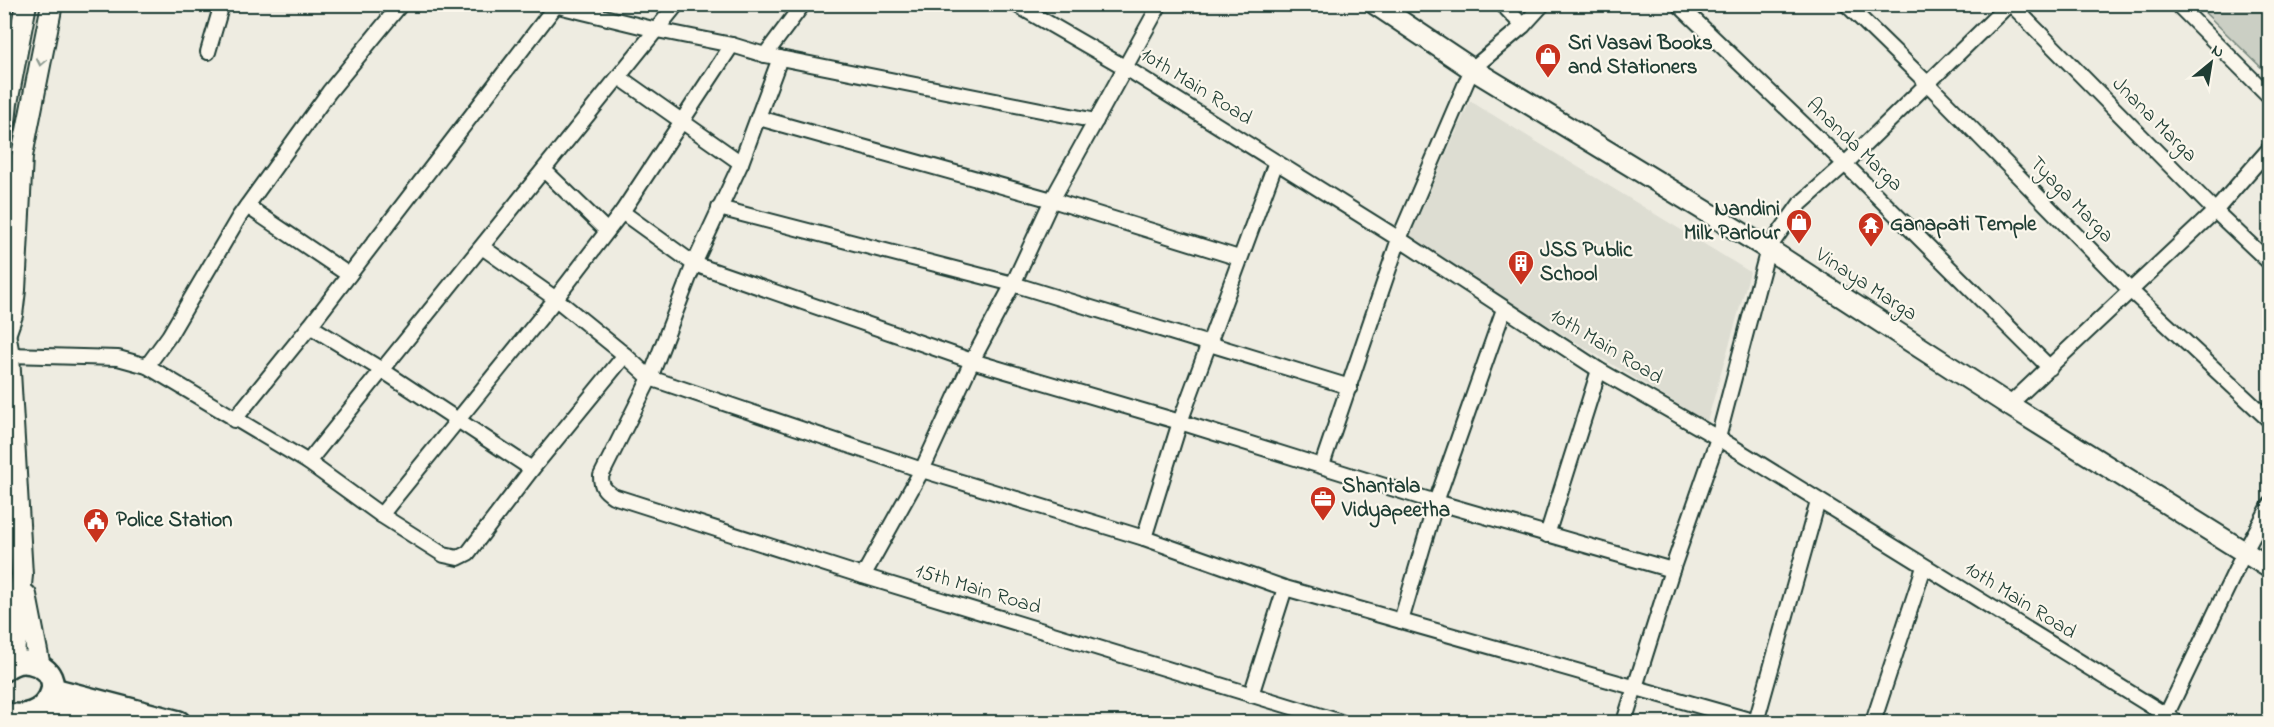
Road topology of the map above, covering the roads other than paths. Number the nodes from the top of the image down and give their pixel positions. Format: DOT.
graph roads {
  1 [pos="26,4"];
  2 [pos="52,4"];
  3 [pos="222,4"];
  4 [pos="401,4"];
  5 [pos="677,4"];
  6 [pos="803,4"];
  7 [pos="1015,4"];
  8 [pos="1160,4"];
  9 [pos="1375,4"];
  10 [pos="1502,4"];
  11 [pos="1543,4"];
  12 [pos="1678,4"];
  13 [pos="1846,4"];
  14 [pos="2010,4"];
  15 [pos="2178,4"];
  16 [pos="554,5"];
  17 [pos="1523,26"];
  18 [pos="657,30"];
  19 [pos="732,45"];
  20 [pos="208,52"];
  21 [pos="765,55"];
  22 [pos="780,58"];
  23 [pos="1126,68"];
  24 [pos="1472,69"];
  25 [pos="619,77"];
  26 [pos="1927,83"];
  27 [pos="2270,97"];
  28 [pos="759,118"];
  29 [pos="1096,121"];
  30 [pos="683,122"];
  31 [pos="4,132"];
  32 [pos="2270,148"];
  33 [pos="1276,162"];
  34 [pos="741,163"];
  35 [pos="1845,164"];
  36 [pos="544,170"];
  37 [pos="1052,200"];
  38 [pos="247,206"];
  39 [pos="719,208"];
  40 [pos="2215,211"];
  41 [pos="622,212"];
  42 [pos="607,231"];
  43 [pos="1400,239"];
  44 [pos="482,246"];
  45 [pos="1768,249"];
  46 [pos="1239,258"];
  47 [pos="2270,263"];
  48 [pos="694,264"];
  49 [pos="349,275"];
  50 [pos="1013,284"];
  51 [pos="2131,291"];
  52 [pos="556,299"];
  53 [pos="1504,309"];
  54 [pos="310,326"];
  55 [pos="5,330"];
  56 [pos="1208,344"];
  57 [pos="9,355"];
  58 [pos="625,355"];
  59 [pos="972,361"];
  60 [pos="147,366"];
  61 [pos="2050,368"];
  62 [pos="382,370"];
  63 [pos="1599,370"];
  64 [pos="650,378"];
  65 [pos="1350,387"];
  66 [pos="2009,405"];
  67 [pos="234,420"];
  68 [pos="457,421"];
  69 [pos="2270,421"];
  70 [pos="1180,422"];
  71 [pos="1718,438"];
  72 [pos="308,462"];
  73 [pos="1322,465"];
  74 [pos="532,469"];
  75 [pos="922,470"];
  76 [pos="1818,501"];
  77 [pos="1436,502"];
  78 [pos="2270,505"];
  79 [pos="381,515"];
  80 [pos="1547,535"];
  81 [pos="1144,538"];
  82 [pos="2244,553"];
  83 [pos="1924,567"];
  84 [pos="2270,568"];
  85 [pos="1672,570"];
  86 [pos="22,575"];
  87 [pos="863,576"];
  88 [pos="1285,588"];
  89 [pos="1401,621"];
  90 [pos="8,666"];
  91 [pos="40,667"];
  92 [pos="1636,688"];
  93 [pos="53,689"];
  94 [pos="1251,695"];
  95 [pos="4,713"];
  96 [pos="41,717"];
  97 [pos="2169,720"];
  98 [pos="1756,722"];
  99 [pos="10,723"];
  100 [pos="143,723"];
  101 [pos="179,723"];
  102 [pos="1341,723"];
  103 [pos="1624,723"];
  104 [pos="1873,723"];
  1 -- 31 [label="street"];
  2 -- 55 [label="street, one-way"];
  3 -- 20 [label="street"];
  4 -- 38 [label="street"];
  5 -- 18 [label="street"];
  6 -- 21 [label="street"];
  7 -- 23 [label="street, 10th Main Road"];
  8 -- 23 [label="street"];
  9 -- 24 [label="street, Vinaya Marga"];
  10 -- 17 [label="street"];
  11 -- 17 [label="street"];
  12 -- 35 [label="street, Ananda Marga"];
  13 -- 26 [label="street, Tyaga Marga"];
  14 -- 26 [label="street"];
  14 -- 40 [label="street, Jnana Marga"];
  15 -- 27 [label="street"];
  16 -- 18 [label="street"];
  16 -- 49 [label="street"];
  17 -- 24 [label="street"];
  18 -- 19 [label="street"];
  18 -- 25 [label="street"];
  19 -- 21 [label="street"];
  19 -- 30 [label="street"];
  21 -- 22 [label="street"];
  22 -- 28 [label="street"];
  22 -- 29 [label="street"];
  23 -- 29 [label="street"];
  23 -- 33 [label="street, 10th Main Road"];
  24 -- 43 [label="street"];
  24 -- 45 [label="street, Vinaya Marga"];
  25 -- 30 [label="street"];
  25 -- 36 [label="street"];
  26 -- 35 [label="street"];
  26 -- 51 [label="street, Tyaga Marga"];
  28 -- 34 [label="street"];
  28 -- 37 [label="street"];
  29 -- 37 [label="street"];
  30 -- 34 [label="street"];
  30 -- 41 [label="street"];
  32 -- 40 [label="street"];
  33 -- 43 [label="street, 10th Main Road"];
  33 -- 46 [label="street"];
  34 -- 39 [label="street"];
  35 -- 45 [label="street"];
  35 -- 61 [label="street, Ananda Marga"];
  36 -- 42 [label="street"];
  36 -- 44 [label="street"];
  37 -- 46 [label="street"];
  37 -- 50 [label="street"];
  38 -- 49 [label="street"];
  38 -- 60 [label="street"];
  39 -- 48 [label="street"];
  39 -- 50 [label="street"];
  40 -- 47 [label="street, Jnana Marga"];
  40 -- 51 [label="street"];
  41 -- 42 [label="street"];
  41 -- 48 [label="street"];
  42 -- 52 [label="street"];
  43 -- 53 [label="street, 10th Main Road"];
  43 -- 65 [label="street"];
  44 -- 52 [label="street"];
  44 -- 62 [label="street"];
  45 -- 66 [label="street, Vinaya Marga"];
  45 -- 71 [label="street"];
  46 -- 56 [label="street"];
  48 -- 59 [label="street"];
  48 -- 64 [label="street"];
  49 -- 54 [label="street"];
  50 -- 56 [label="street"];
  50 -- 59 [label="street"];
  51 -- 61 [label="street"];
  51 -- 69 [label="street, Tyaga Marga"];
  52 -- 58 [label="street"];
  52 -- 68 [label="street"];
  53 -- 63 [label="street, 10th Main Road"];
  53 -- 77 [label="street"];
  54 -- 62 [label="street"];
  54 -- 67 [label="street"];
  55 -- 57 [label="street"];
  56 -- 65 [label="street"];
  56 -- 70 [label="street"];
  57 -- 60 [label="street"];
  57 -- 86 [label="street"];
  58 -- 64 [label="street"];
  58 -- 74 [label="street"];
  59 -- 70 [label="street"];
  59 -- 75 [label="street"];
  60 -- 67 [label="street"];
  61 -- 66 [label="street"];
  62 -- 68 [label="street"];
  62 -- 72 [label="street"];
  63 -- 71 [label="street, 10th Main Road"];
  63 -- 80 [label="street"];
  64 -- 75 [label="street"];
  64 -- 87 [label="street, 15th Main Road"];
  65 -- 73 [label="street"];
  66 -- 82 [label="street, Vinaya Marga"];
  67 -- 72 [label="street"];
  68 -- 74 [label="street"];
  68 -- 79 [label="street"];
  70 -- 73 [label="street"];
  70 -- 81 [label="street"];
  71 -- 76 [label="street, 10th Main Road"];
  71 -- 85 [label="street"];
  72 -- 79 [label="street"];
  73 -- 77 [label="street"];
  74 -- 79 [label="street"];
  75 -- 81 [label="street"];
  75 -- 87 [label="street"];
  76 -- 83 [label="street, 10th Main Road"];
  76 -- 98 [label="street"];
  77 -- 80 [label="street"];
  77 -- 89 [label="street"];
  78 -- 82 [label="street"];
  80 -- 85 [label="street"];
  81 -- 88 [label="street"];
  82 -- 84 [label="street, Vinaya Marga"];
  82 -- 97 [label="street"];
  83 -- 97 [label="street, 10th Main Road"];
  83 -- 104 [label="street"];
  85 -- 92 [label="street"];
  86 -- 90 [label="street"];
  86 -- 91 [label="street"];
  87 -- 94 [label="street, 15th Main Road"];
  88 -- 89 [label="street"];
  88 -- 94 [label="street"];
  89 -- 92 [label="street"];
  90 -- 91 [label="main road"];
  91 -- 93 [label="main road"];
  92 -- 98 [label="street"];
  92 -- 103 [label="street"];
  93 -- 96 [label="main road"];
  93 -- 101 [label="main road"];
  94 -- 102 [label="street, 15th Main Road"];
  95 -- 96 [label="main road"];
  95 -- 99 [label="street"];
  96 -- 100 [label="main road"];
}
